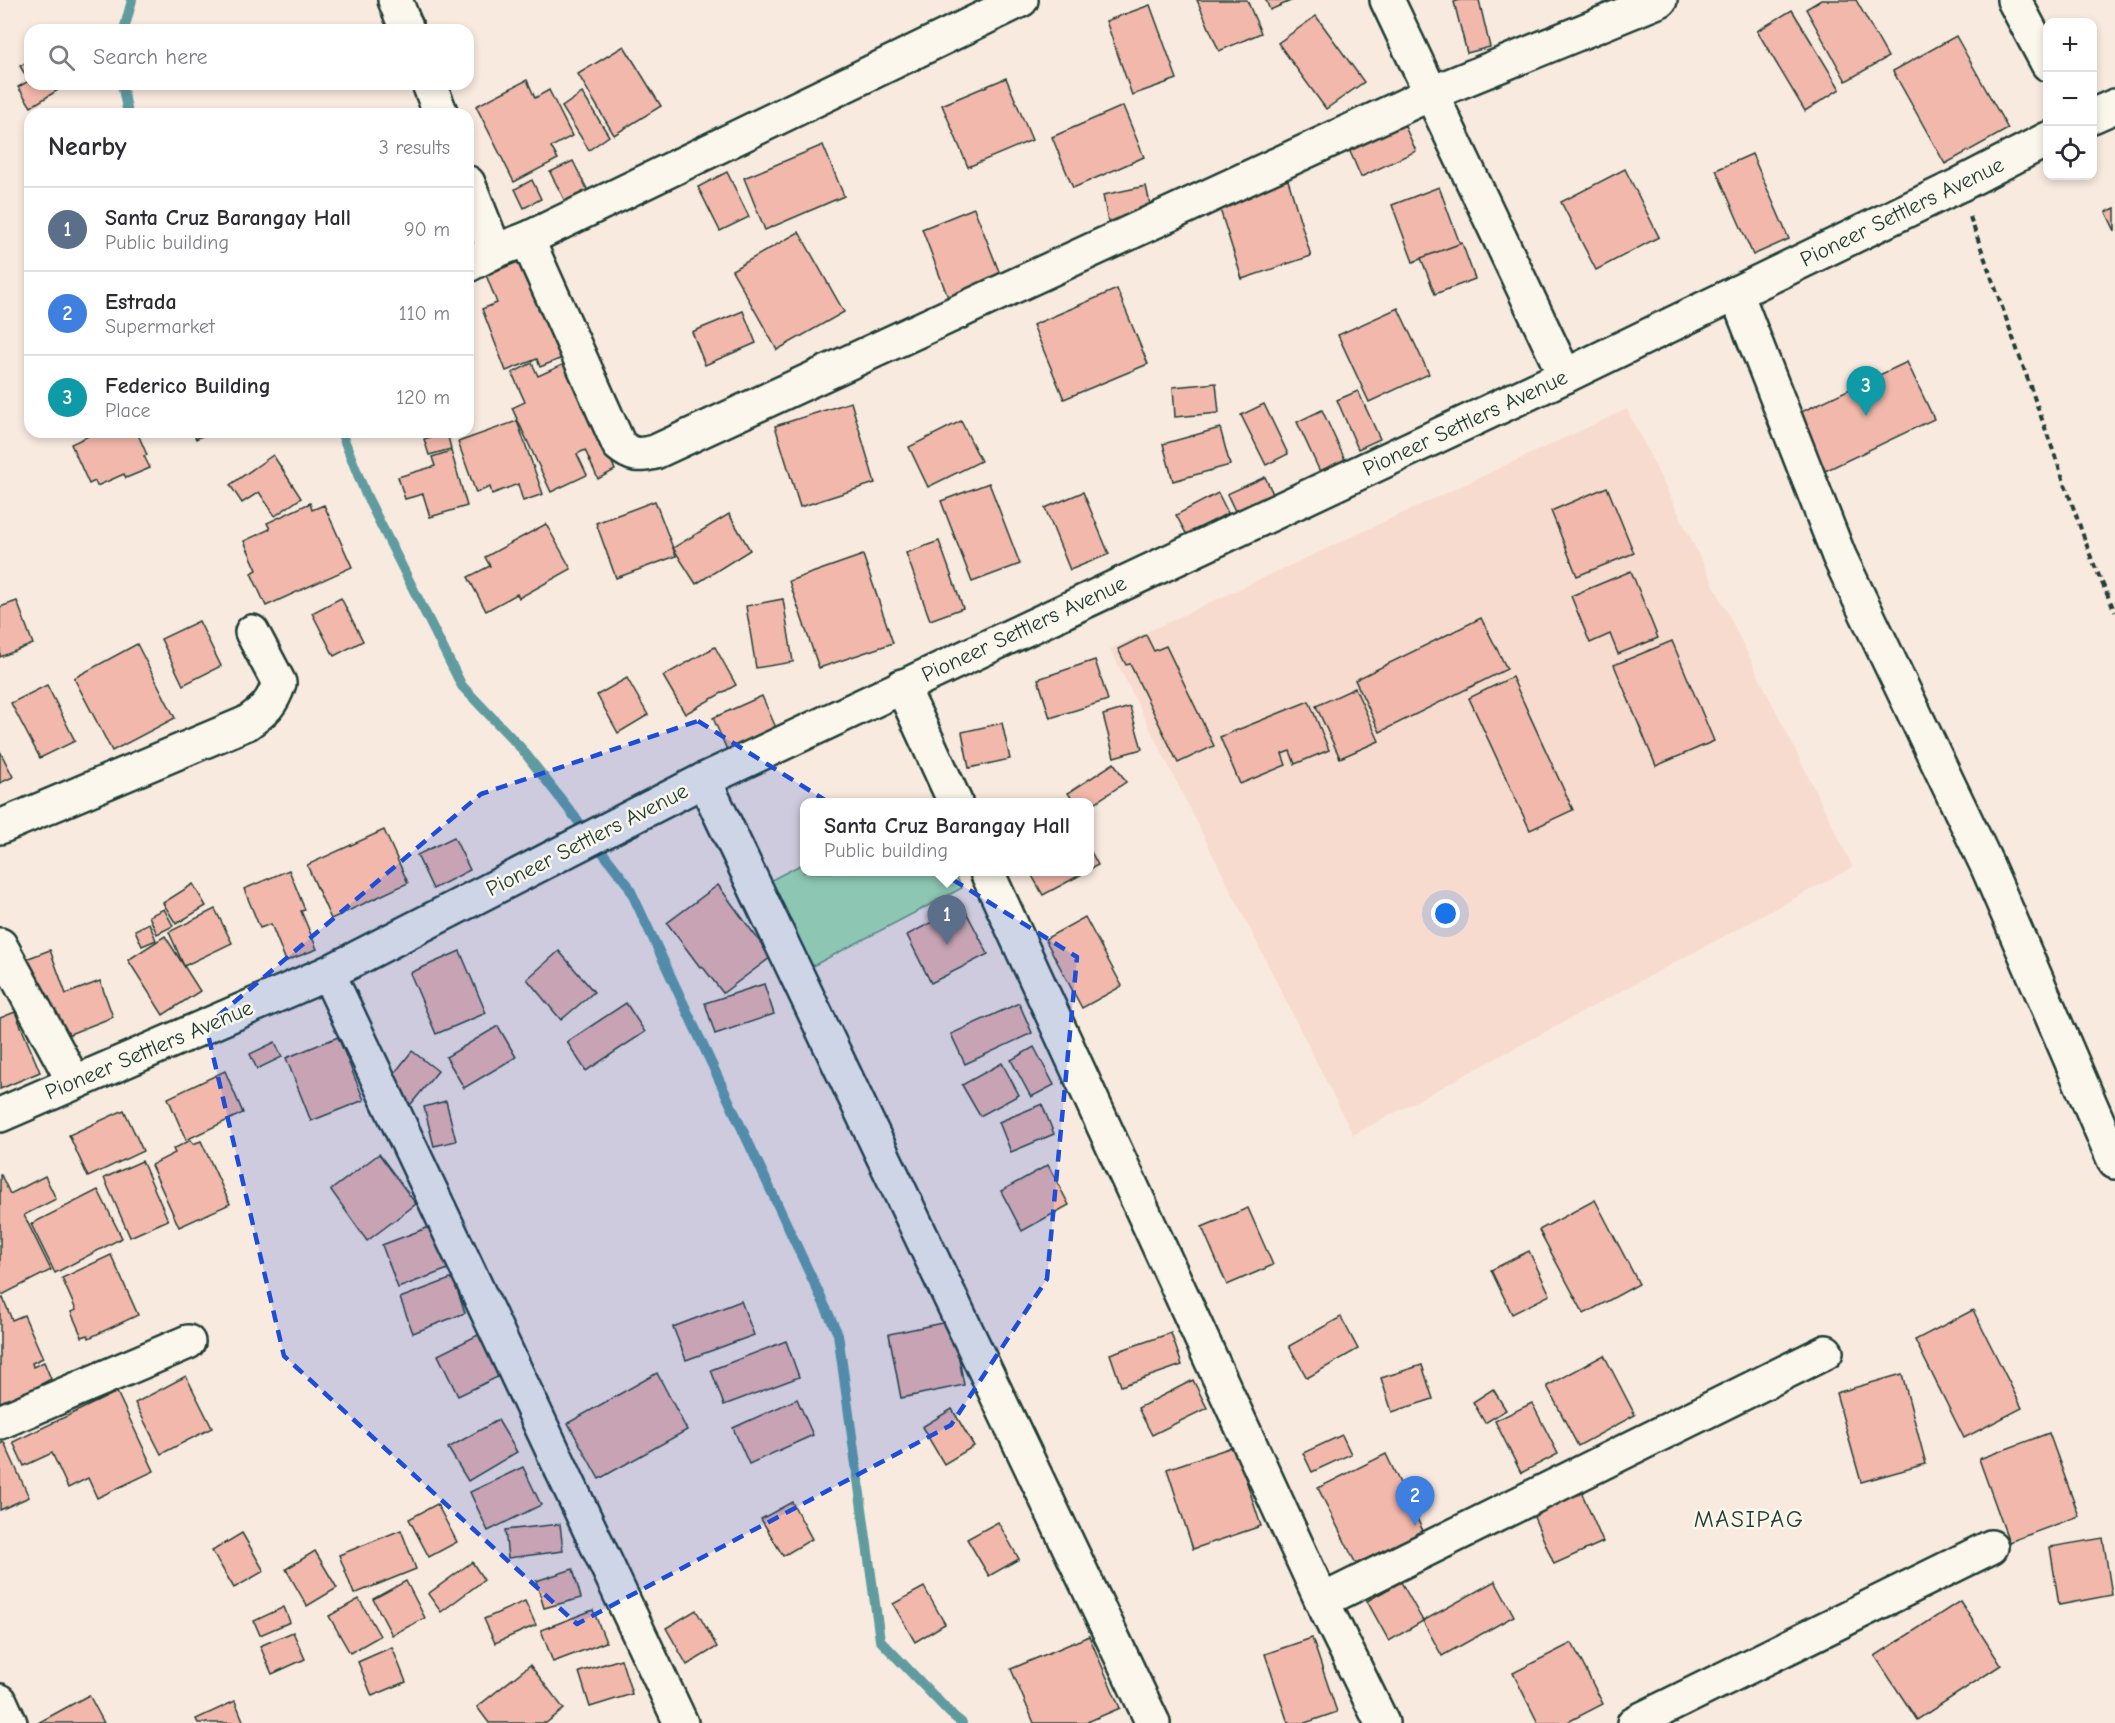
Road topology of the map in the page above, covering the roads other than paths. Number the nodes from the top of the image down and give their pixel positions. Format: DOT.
graph roads {
  1 [pos="395,0"];
  2 [pos="1021,0"];
  3 [pos="1387,0"];
  4 [pos="1660,0"];
  5 [pos="2014,0"];
  6 [pos="405,24"];
  7 [pos="2043,55"];
  8 [pos="431,90"];
  9 [pos="1432,93"];
  10 [pos="2115,106"];
  11 [pos="439,108"];
  12 [pos="2097,114"];
  13 [pos="2043,142"];
  14 [pos="474,215"];
  15 [pos="526,239"];
  16 [pos="482,258"];
  17 [pos="1736,293"];
  18 [pos="1565,376"];
  19 [pos="252,632"];
  20 [pos="902,686"];
  21 [pos="704,780"];
  22 [pos="953,798"];
  23 [pos="0,827"];
  24 [pos="989,876"];
  25 [pos="0,945"];
  26 [pos="328,973"];
  27 [pos="74,1082"];
  28 [pos="0,1115"];
  29 [pos="2115,1162"];
  30 [pos="188,1342"];
  31 [pos="1826,1352"];
  32 [pos="0,1422"];
  33 [pos="1991,1547"];
  34 [pos="1322,1601"];
  35 [pos="0,1701"];
  36 [pos="10,1723"];
  37 [pos="681,1723"];
  38 [pos="1153,1723"];
  39 [pos="1382,1723"];
  40 [pos="1634,1723"];
  1 -- 6 [label="street"];
  2 -- 15 [label="street"];
  3 -- 9 [label="street"];
  4 -- 9 [label="street"];
  5 -- 7 [label="street"];
  8 -- 11 [label="street"];
  9 -- 15 [label="street"];
  9 -- 18 [label="street"];
  10 -- 12 [label="street"];
  13 -- 17 [label="street, Pioneer Settlers Avenue"];
  14 -- 16 [label="street"];
  15 -- 16 [label="street"];
  17 -- 18 [label="street, Pioneer Settlers Avenue"];
  17 -- 29 [label="street"];
  18 -- 20 [label="street, Pioneer Settlers Avenue"];
  19 -- 23 [label="street"];
  20 -- 21 [label="street, Pioneer Settlers Avenue"];
  20 -- 22 [label="street"];
  21 -- 26 [label="street, Pioneer Settlers Avenue"];
  21 -- 38 [label="street"];
  24 -- 34 [label="street"];
  25 -- 27 [label="street"];
  26 -- 27 [label="street, Pioneer Settlers Avenue"];
  26 -- 37 [label="street"];
  27 -- 28 [label="street, Pioneer Settlers Avenue"];
  30 -- 32 [label="street"];
  31 -- 34 [label="street"];
  33 -- 40 [label="street"];
  34 -- 39 [label="street"];
  35 -- 36 [label="street"];
}
